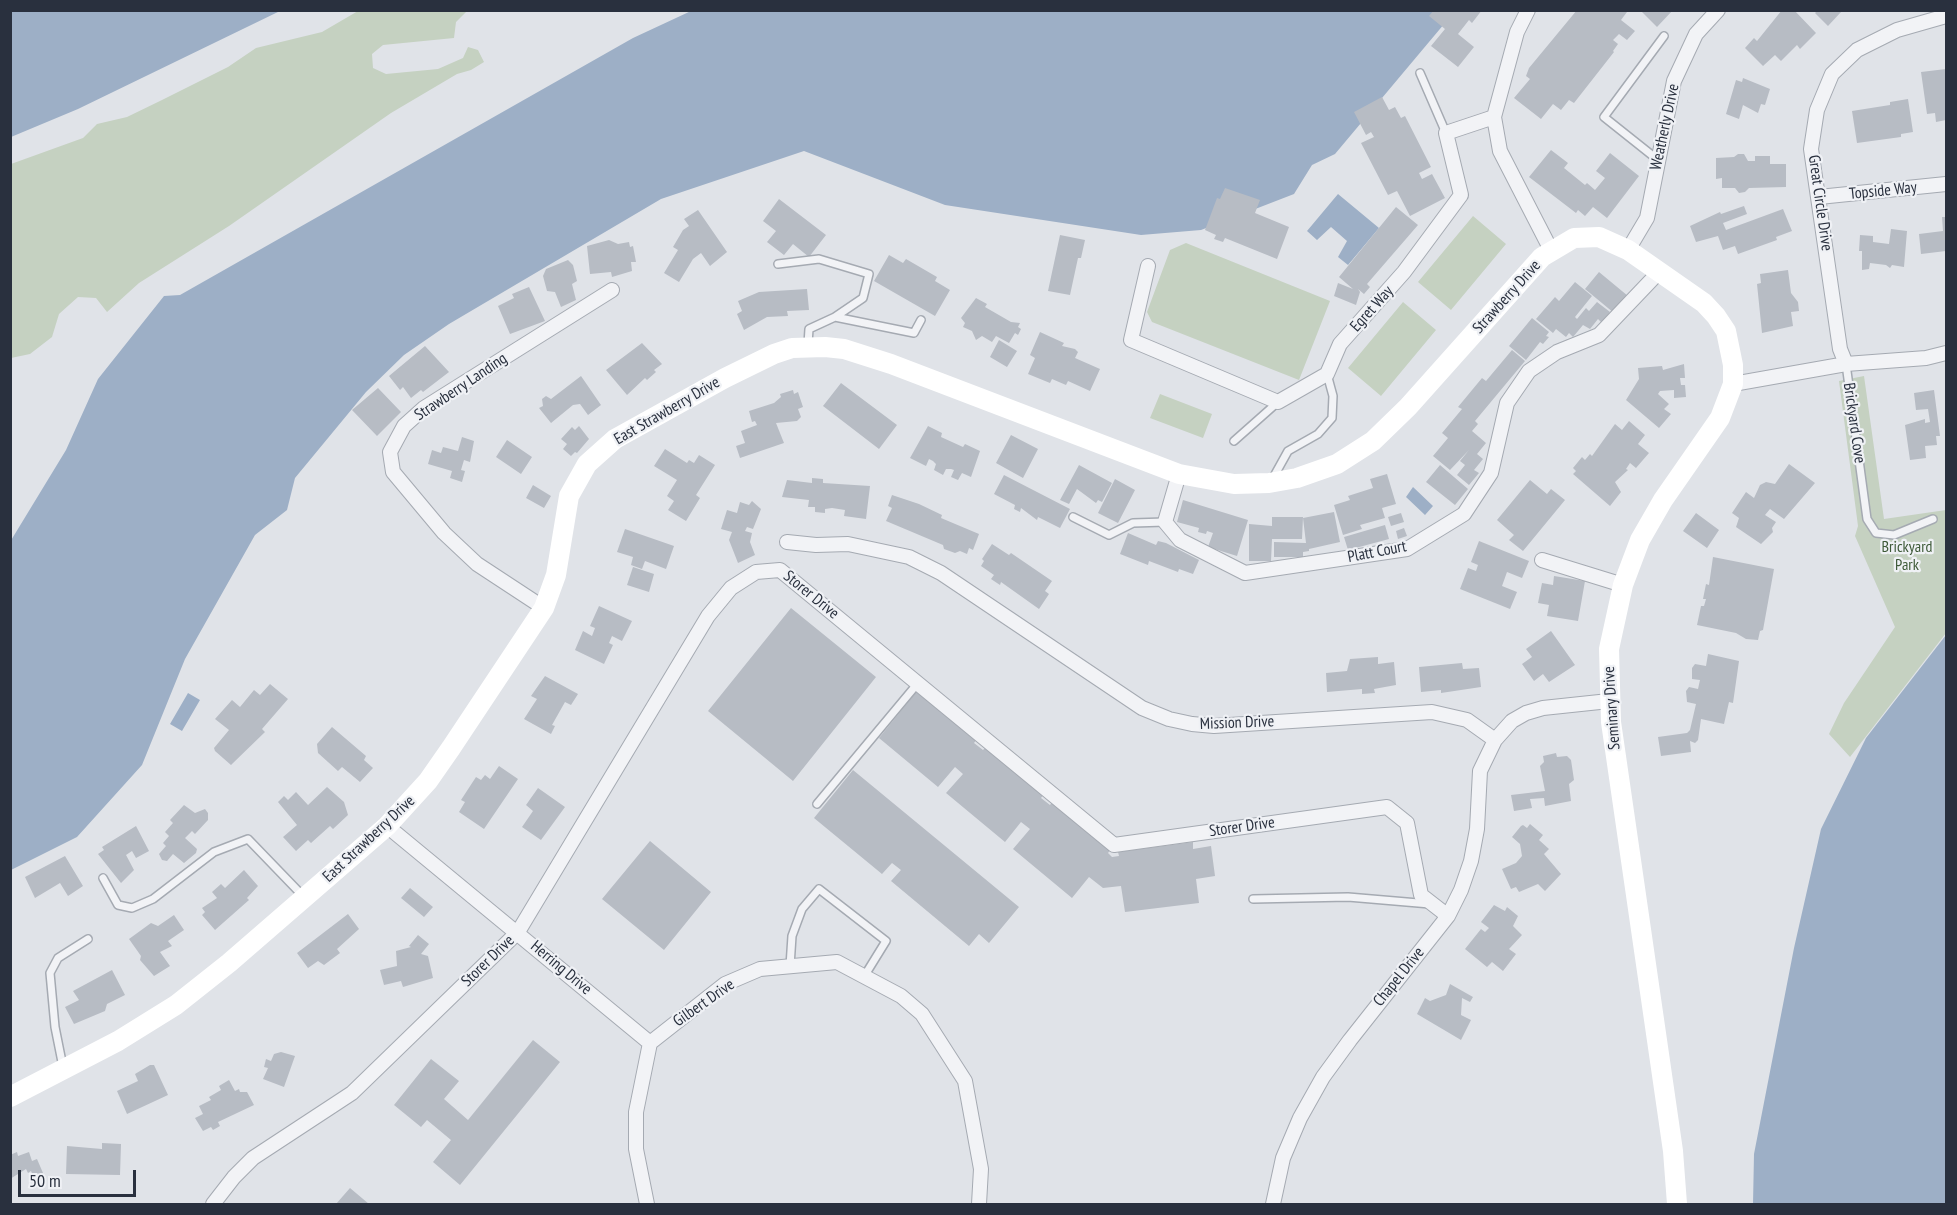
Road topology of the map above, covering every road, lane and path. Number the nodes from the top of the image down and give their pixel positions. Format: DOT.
graph roads {
  1 [pos="1528,10"];
  2 [pos="1718,10"];
  3 [pos="1947,16"];
  4 [pos="1664,36"];
  5 [pos="1420,73"];
  6 [pos="1494,117"];
  7 [pos="1446,133"];
  8 [pos="1658,160"];
  9 [pos="1947,184"];
  10 [pos="1819,197"];
  11 [pos="1551,250"];
  12 [pos="1628,250"];
  13 [pos="778,264"];
  14 [pos="1148,266"];
  15 [pos="1660,271"];
  16 [pos="612,290"];
  17 [pos="835,317"];
  18 [pos="921,320"];
  19 [pos="808,347"];
  20 [pos="1947,353"];
  21 [pos="1846,364"];
  22 [pos="1326,374"];
  23 [pos="1733,384"];
  24 [pos="1278,402"];
  25 [pos="1408,407"];
  26 [pos="1234,441"];
  27 [pos="1179,474"];
  28 [pos="1269,483"];
  29 [pos="1073,517"];
  30 [pos="1934,519"];
  31 [pos="1165,522"];
  32 [pos="787,542"];
  33 [pos="1542,560"];
  34 [pos="1623,585"];
  35 [pos="544,608"];
  36 [pos="918,682"];
  37 [pos="1609,701"];
  38 [pos="1495,740"];
  39 [pos="817,804"];
  40 [pos="387,826"];
  41 [pos="103,878"];
  42 [pos="305,898"];
  43 [pos="1253,899"];
  44 [pos="1430,904"];
  45 [pos="1448,916"];
  46 [pos="518,932"];
  47 [pos="88,939"];
  48 [pos="790,966"];
  49 [pos="865,975"];
  50 [pos="650,1043"];
  51 [pos="63,1069"];
  52 [pos="10,1097"];
  53 [pos="213,1204"];
  54 [pos="647,1204"];
  55 [pos="979,1204"];
  56 [pos="1274,1204"];
  57 [pos="1677,1204"];
  1 -- 6 [label="street"];
  2 -- 8 [label="street, Weatherly Drive"];
  3 -- 10 [label="street, Great Circle Drive"];
  4 -- 8 [label="lane"];
  5 -- 7 [label="lane"];
  6 -- 7 [label="street"];
  6 -- 11 [label="street"];
  7 -- 22 [label="street, Egret Way"];
  8 -- 12 [label="street, Weatherly Drive"];
  9 -- 10 [label="street, Topside Way"];
  10 -- 21 [label="street, Great Circle Drive"];
  11 -- 12 [label="street, Strawberry Drive"];
  11 -- 25 [label="street, Strawberry Drive"];
  12 -- 15 [label="street, Seminary Drive"];
  13 -- 17 [label="lane"];
  14 -- 24 [label="street"];
  15 -- 23 [label="street, Seminary Drive"];
  15 -- 31 [label="street, Platt Court"];
  16 -- 35 [label="street, Strawberry Landing"];
  17 -- 18 [label="lane"];
  17 -- 19 [label="lane"];
  19 -- 27 [label="street, East Strawberry Drive"];
  19 -- 35 [label="street, East Strawberry Drive"];
  20 -- 21 [label="street"];
  21 -- 23 [label="street, Brickyard Cove"];
  21 -- 30 [label="lane, Brickyard Cove"];
  22 -- 24 [label="street"];
  22 -- 28 [label="lane"];
  23 -- 34 [label="street, Seminary Drive"];
  24 -- 26 [label="lane"];
  25 -- 28 [label="street, East Strawberry Drive"];
  27 -- 28 [label="street, East Strawberry Drive"];
  27 -- 31 [label="street"];
  29 -- 31 [label="lane"];
  32 -- 38 [label="street, Mission Drive"];
  33 -- 34 [label="street"];
  34 -- 37 [label="street, Seminary Drive"];
  35 -- 40 [label="street, East Strawberry Drive"];
  36 -- 39 [label="lane"];
  36 -- 44 [label="street, Storer Drive"];
  36 -- 46 [label="street, Storer Drive"];
  37 -- 38 [label="street"];
  37 -- 57 [label="street, Seminary Drive"];
  38 -- 45 [label="street, Chapel Drive"];
  40 -- 42 [label="street, East Strawberry Drive"];
  40 -- 46 [label="street, Herring Drive"];
  41 -- 42 [label="lane"];
  42 -- 51 [label="street, East Strawberry Drive"];
  43 -- 44 [label="lane"];
  44 -- 45 [label="street"];
  45 -- 56 [label="street, Chapel Drive"];
  46 -- 50 [label="street, Herring Drive"];
  46 -- 53 [label="street, Storer Drive"];
  47 -- 51 [label="lane"];
  48 -- 49 [label="street, Gilbert Drive"];
  48 -- 49 [label="lane"];
  48 -- 50 [label="street, Gilbert Drive"];
  49 -- 55 [label="street, Gilbert Drive"];
  50 -- 54 [label="street"];
  51 -- 52 [label="street, East Strawberry Drive"];
}
